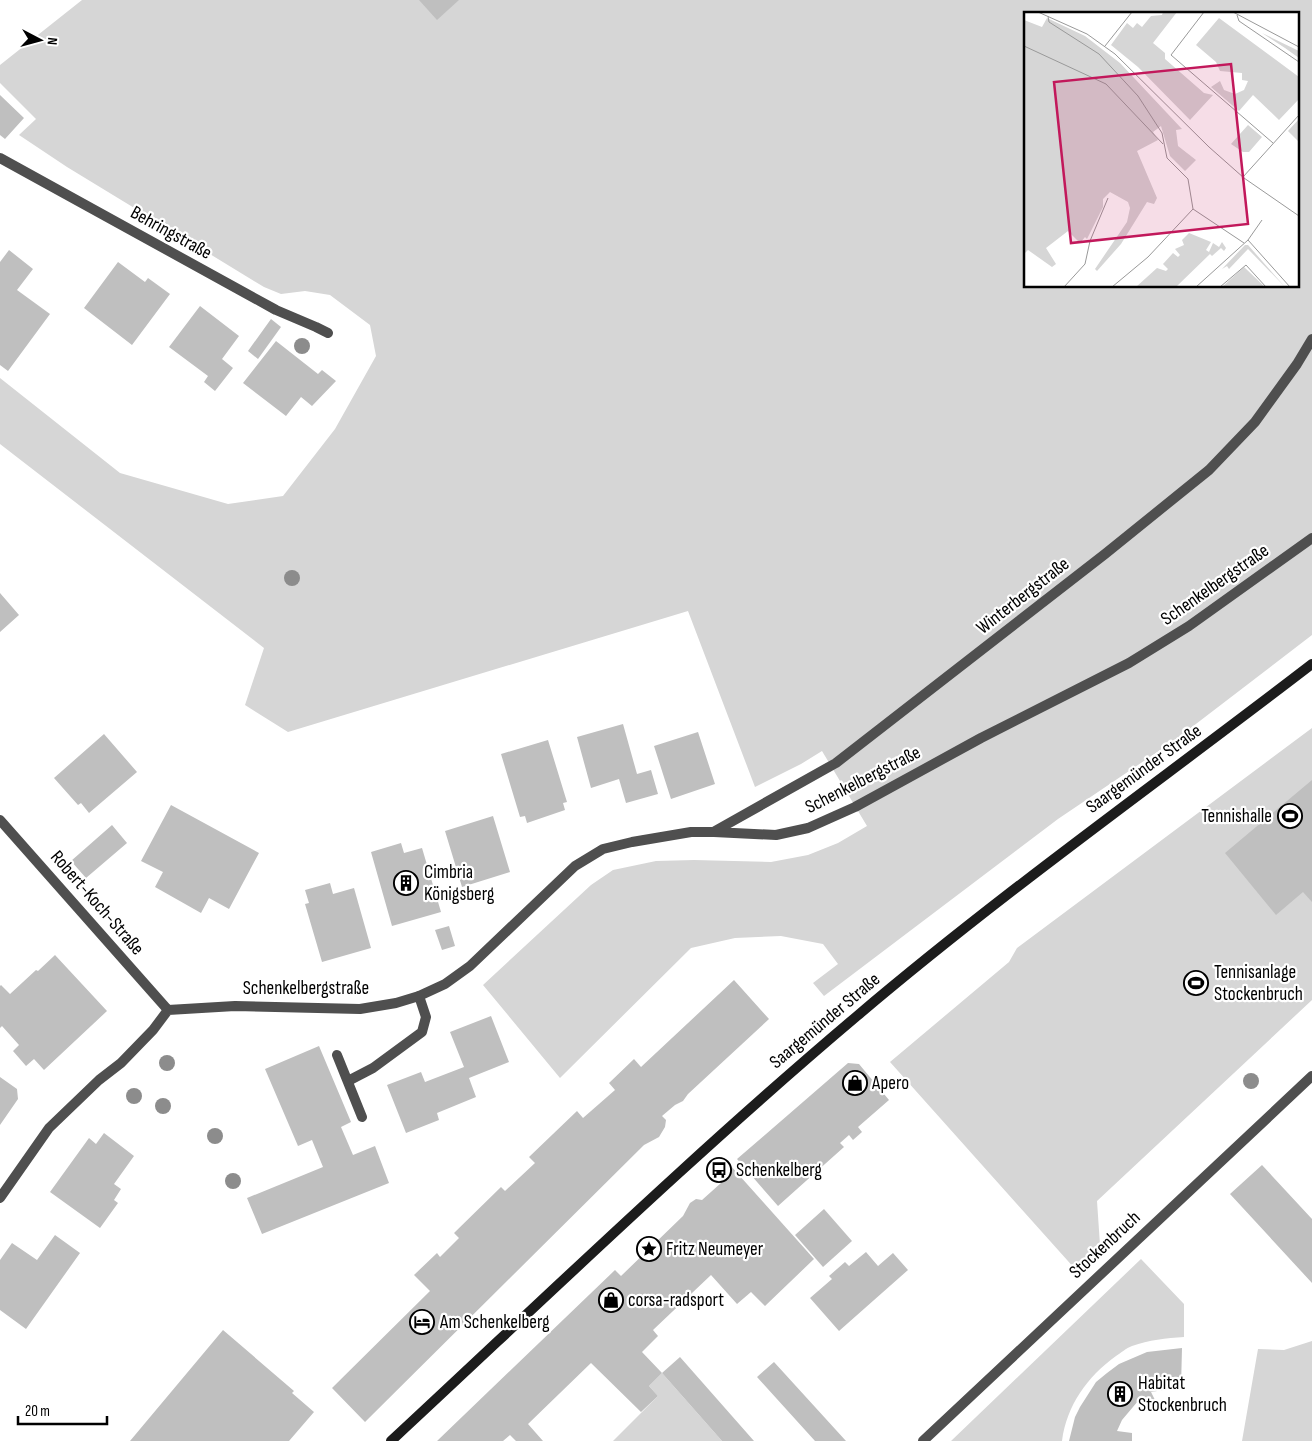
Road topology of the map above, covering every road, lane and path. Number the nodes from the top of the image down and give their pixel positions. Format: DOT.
graph roads {
  1 [pos="0,158"];
  2 [pos="328,333"];
  3 [pos="1312,339"];
  4 [pos="1312,538"];
  5 [pos="1312,664"];
  6 [pos="0,820"];
  7 [pos="714,832"];
  8 [pos="419,996"];
  9 [pos="168,1010"];
  10 [pos="337,1054"];
  11 [pos="1312,1076"];
  12 [pos="348,1080"];
  13 [pos="362,1117"];
  14 [pos="0,1198"];
  15 [pos="391,1441"];
  16 [pos="923,1441"];
  1 -- 2 [label="street, Behringstraße"];
  3 -- 7 [label="street, Winterbergstraße"];
  4 -- 7 [label="street, Schenkelbergstraße"];
  5 -- 15 [label="street, Saargemünder Straße"];
  6 -- 9 [label="street, Robert-Koch-Straße"];
  7 -- 8 [label="street, Schenkelbergstraße"];
  8 -- 9 [label="street, Schenkelbergstraße"];
  8 -- 12 [label="street"];
  9 -- 14 [label="street"];
  10 -- 12 [label="street"];
  11 -- 16 [label="street, Stockenbruch"];
  12 -- 13 [label="street"];
}
